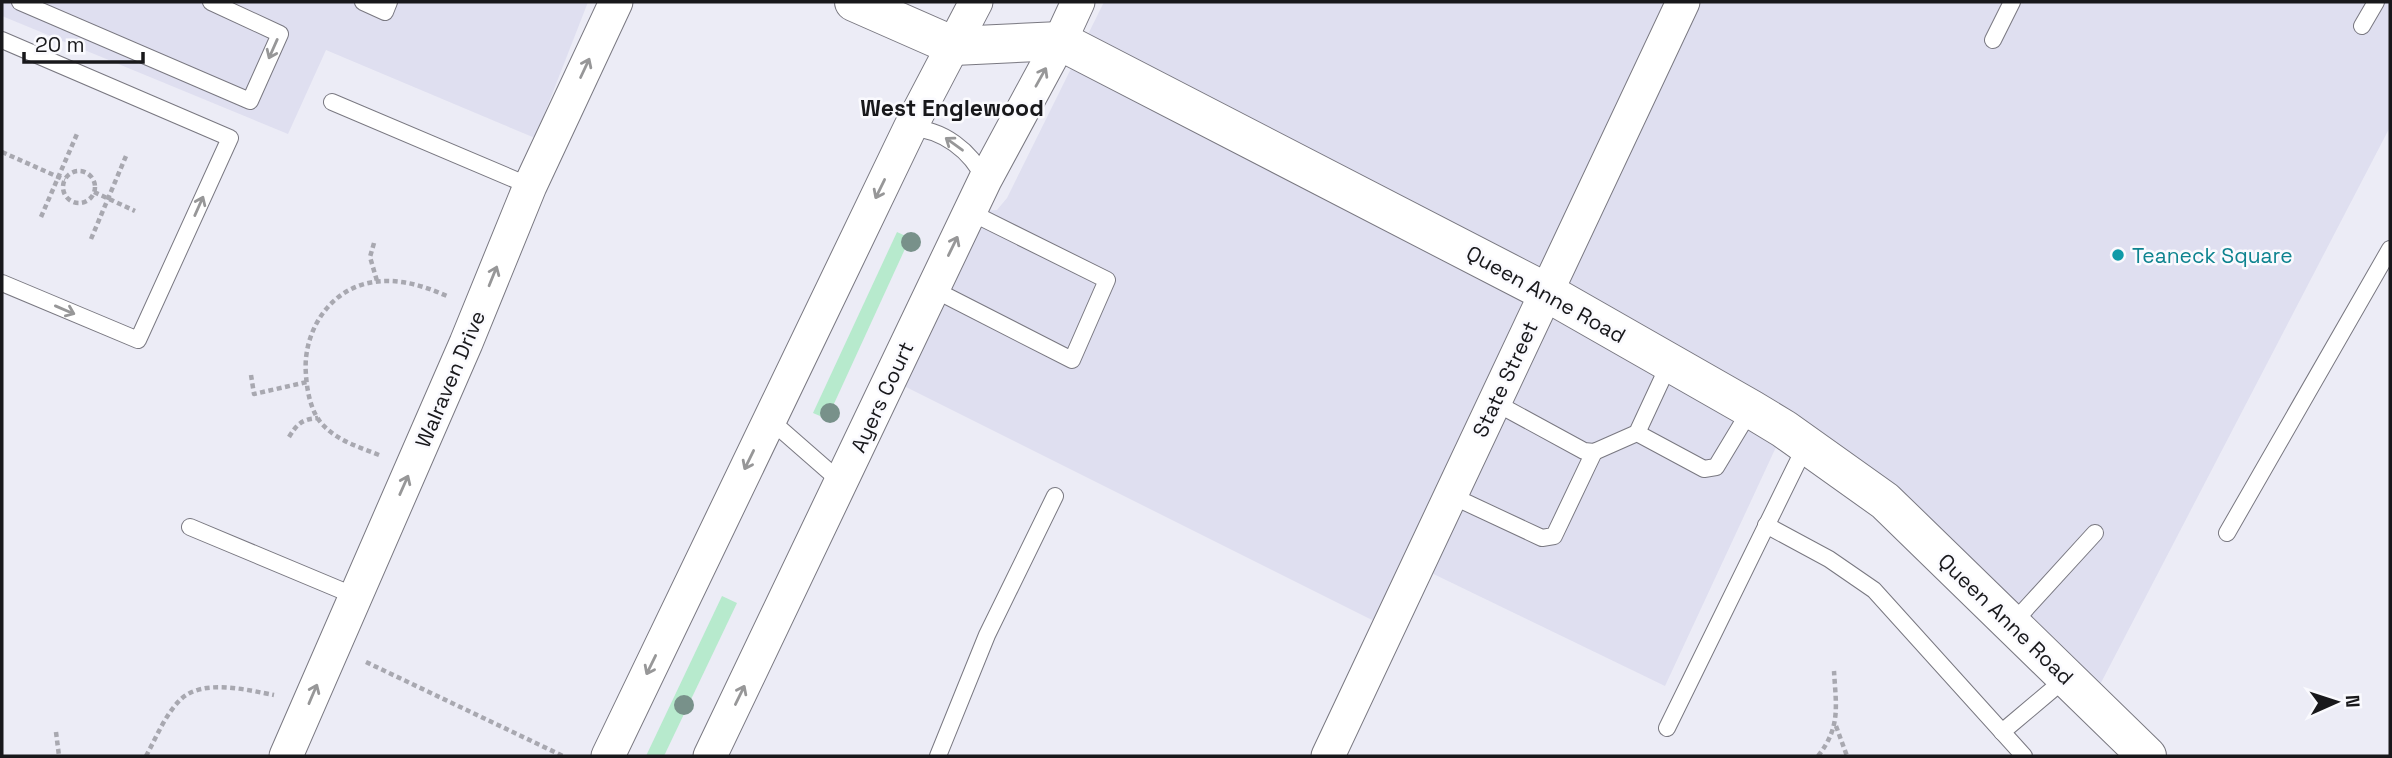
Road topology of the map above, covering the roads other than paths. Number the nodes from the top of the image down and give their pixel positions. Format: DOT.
graph roads {
  1 [pos="20,2"];
  2 [pos="211,2"];
  3 [pos="363,2"];
  4 [pos="389,2"];
  5 [pos="616,2"];
  6 [pos="854,2"];
  7 [pos="976,2"];
  8 [pos="1078,2"];
  9 [pos="1683,2"];
  10 [pos="2012,2"];
  11 [pos="2376,2"];
  12 [pos="2362,26"];
  13 [pos="2,40"];
  14 [pos="1993,40"];
  15 [pos="1060,41"];
  16 [pos="954,46"];
  17 [pos="331,102"];
  18 [pos="910,128"];
  19 [pos="985,180"];
  20 [pos="530,186"];
  21 [pos="970,212"];
  22 [pos="2390,250"];
  23 [pos="2,283"];
  24 [pos="933,289"];
  25 [pos="1546,292"];
  26 [pos="1670,362"];
  27 [pos="1494,402"];
  28 [pos="1751,409"];
  29 [pos="769,419"];
  30 [pos="1637,433"];
  31 [pos="1806,444"];
  32 [pos="1594,452"];
  33 [pos="841,482"];
  34 [pos="1450,495"];
  35 [pos="1055,496"];
  36 [pos="1766,525"];
  37 [pos="190,527"];
  38 [pos="2095,533"];
  39 [pos="2227,533"];
  40 [pos="355,596"];
  41 [pos="2011,625"];
  42 [pos="2066,678"];
  43 [pos="1667,728"];
  44 [pos="2002,732"];
  45 [pos="286,756"];
  46 [pos="608,756"];
  47 [pos="710,756"];
  48 [pos="937,756"];
  49 [pos="1328,756"];
  50 [pos="2024,756"];
  51 [pos="2147,756"];
  2 -- 1 [label="lane, one-way"];
  3 -- 4 [label="lane"];
  20 -- 5 [label="street, Walraven Drive, one-way"];
  6 -- 16 [label="street"];
  7 -- 16 [label="street"];
  8 -- 15 [label="street, Ayers Court"];
  9 -- 25 [label="street, State Street"];
  10 -- 14 [label="lane"];
  11 -- 12 [label="lane"];
  23 -- 13 [label="lane, one-way"];
  15 -- 16 [label="street"];
  19 -- 15 [label="street, Ayers Court, one-way"];
  15 -- 25 [label="street, Queen Anne Road"];
  16 -- 18 [label="street"];
  17 -- 20 [label="lane"];
  19 -- 18 [label="lane, one-way"];
  18 -- 29 [label="street, one-way"];
  19 -- 21 [label="street, Ayers Court"];
  40 -- 20 [label="street, Walraven Drive, one-way"];
  24 -- 21 [label="street, Ayers Court, one-way"];
  21 -- 24 [label="lane"];
  22 -- 39 [label="lane"];
  24 -- 33 [label="street, Ayers Court"];
  25 -- 26 [label="street, Queen Anne Road"];
  25 -- 27 [label="street, State Street"];
  26 -- 28 [label="street, Queen Anne Road"];
  26 -- 30 [label="lane"];
  27 -- 32 [label="lane"];
  27 -- 34 [label="street, State Street"];
  28 -- 30 [label="lane"];
  28 -- 31 [label="street, Queen Anne Road"];
  29 -- 33 [label="lane"];
  29 -- 46 [label="street, one-way"];
  30 -- 32 [label="lane"];
  31 -- 36 [label="lane"];
  31 -- 41 [label="street, Queen Anne Road"];
  32 -- 34 [label="lane"];
  47 -- 33 [label="street, Ayers Court, one-way"];
  34 -- 49 [label="street, State Street"];
  35 -- 48 [label="lane"];
  36 -- 43 [label="lane"];
  36 -- 44 [label="lane"];
  37 -- 40 [label="lane"];
  38 -- 41 [label="lane"];
  45 -- 40 [label="street, Walraven Drive, one-way"];
  41 -- 42 [label="street, Queen Anne Road"];
  42 -- 44 [label="lane"];
  42 -- 51 [label="street, Queen Anne Road"];
  44 -- 50 [label="lane"];
}
